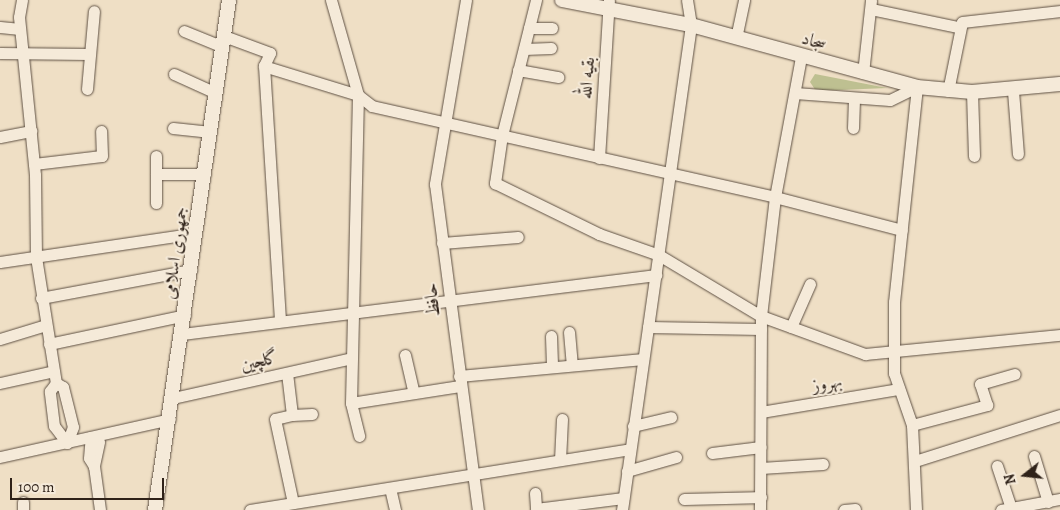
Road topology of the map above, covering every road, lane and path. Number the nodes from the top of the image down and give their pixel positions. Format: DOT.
graph roads {
  1 [pos="22,0"];
  2 [pos="229,0"];
  3 [pos="331,0"];
  4 [pos="466,0"];
  5 [pos="536,0"];
  6 [pos="562,0"];
  7 [pos="687,0"];
  8 [pos="744,0"];
  9 [pos="871,4"];
  10 [pos="609,5"];
  11 [pos="94,11"];
  12 [pos="1060,11"];
  13 [pos="691,26"];
  14 [pos="0,27"];
  15 [pos="958,27"];
  16 [pos="529,28"];
  17 [pos="552,28"];
  18 [pos="20,29"];
  19 [pos="184,31"];
  20 [pos="736,38"];
  21 [pos="224,42"];
  22 [pos="551,48"];
  23 [pos="524,49"];
  24 [pos="23,51"];
  25 [pos="0,53"];
  26 [pos="89,54"];
  27 [pos="801,57"];
  28 [pos="264,66"];
  29 [pos="518,70"];
  30 [pos="174,74"];
  31 [pos="863,74"];
  32 [pos="558,77"];
  33 [pos="1060,85"];
  34 [pos="917,87"];
  35 [pos="87,89"];
  36 [pos="948,91"];
  37 [pos="1013,91"];
  38 [pos="972,92"];
  39 [pos="216,93"];
  40 [pos="794,94"];
  41 [pos="358,95"];
  42 [pos="854,98"];
  43 [pos="443,122"];
  44 [pos="173,128"];
  45 [pos="853,128"];
  46 [pos="31,131"];
  47 [pos="101,131"];
  48 [pos="211,132"];
  49 [pos="502,135"];
  50 [pos="0,138"];
  51 [pos="1018,154"];
  52 [pos="156,156"];
  53 [pos="974,156"];
  54 [pos="600,158"];
  55 [pos="34,164"];
  56 [pos="156,174"];
  57 [pos="205,174"];
  58 [pos="671,174"];
  59 [pos="775,197"];
  60 [pos="156,203"];
  61 [pos="902,230"];
  62 [pos="196,234"];
  63 [pos="518,237"];
  64 [pos="442,243"];
  65 [pos="659,255"];
  66 [pos="36,257"];
  67 [pos="0,262"];
  68 [pos="191,270"];
  69 [pos="656,275"];
  70 [pos="810,284"];
  71 [pos="449,297"];
  72 [pos="41,298"];
  73 [pos="353,310"];
  74 [pos="185,315"];
  75 [pos="761,316"];
  76 [pos="280,320"];
  77 [pos="46,325"];
  78 [pos="648,327"];
  79 [pos="791,327"];
  80 [pos="761,329"];
  81 [pos="569,332"];
  82 [pos="182,334"];
  83 [pos="1060,335"];
  84 [pos="551,336"];
  85 [pos="0,339"];
  86 [pos="49,344"];
  87 [pos="894,351"];
  88 [pos="405,354"];
  89 [pos="352,358"];
  90 [pos="643,359"];
  91 [pos="572,366"];
  92 [pos="552,367"];
  93 [pos="54,371"];
  94 [pos="287,373"];
  95 [pos="1015,374"];
  96 [pos="459,381"];
  97 [pos="0,383"];
  98 [pos="56,383"];
  99 [pos="900,389"];
  100 [pos="414,393"];
  101 [pos="173,398"];
  102 [pos="351,403"];
  103 [pos="761,412"];
  104 [pos="312,414"];
  105 [pos="292,415"];
  106 [pos="1060,415"];
  107 [pos="670,417"];
  108 [pos="170,419"];
  109 [pos="562,419"];
  110 [pos="912,425"];
  111 [pos="633,426"];
  112 [pos="359,436"];
  113 [pos="91,437"];
  114 [pos="67,442"];
  115 [pos="761,447"];
  116 [pos="630,449"];
  117 [pos="712,453"];
  118 [pos="1034,456"];
  119 [pos="0,457"];
  120 [pos="676,457"];
  121 [pos="560,460"];
  122 [pos="915,461"];
  123 [pos="824,464"];
  124 [pos="997,466"];
  125 [pos="761,468"];
  126 [pos="627,471"];
  127 [pos="471,475"];
  128 [pos="390,488"];
  129 [pos="535,493"];
  130 [pos="760,497"];
  131 [pos="623,498"];
  132 [pos="684,499"];
  133 [pos="1060,499"];
  134 [pos="1048,502"];
  135 [pos="293,503"];
  136 [pos="315,505"];
  137 [pos="1006,509"];
  138 [pos="100,510"];
  139 [pos="155,510"];
  140 [pos="250,510"];
  141 [pos="395,510"];
  142 [pos="478,510"];
  143 [pos="622,510"];
  144 [pos="760,510"];
  145 [pos="916,510"];
  1 -- 18 [label="street"];
  2 -- 21 [label="street, جمهوری اسلامی"];
  3 -- 41 [label="street"];
  4 -- 43 [label="street, حافظ"];
  5 -- 16 [label="street"];
  6 -- 10 [label="street, سجاد"];
  7 -- 13 [label="street"];
  8 -- 20 [label="street"];
  9 -- 15 [label="street"];
  9 -- 31 [label="street"];
  10 -- 13 [label="street, سجاد"];
  10 -- 54 [label="street, بقیه الله"];
  11 -- 26 [label="street"];
  12 -- 15 [label="street"];
  13 -- 20 [label="street, سجاد"];
  13 -- 58 [label="street"];
  14 -- 18 [label="street"];
  15 -- 36 [label="street"];
  16 -- 17 [label="street"];
  16 -- 23 [label="street"];
  18 -- 24 [label="street"];
  19 -- 21 [label="street"];
  20 -- 27 [label="street, سجاد"];
  21 -- 28 [label="street"];
  21 -- 39 [label="street, جمهوری اسلامی"];
  22 -- 23 [label="street"];
  23 -- 29 [label="street"];
  24 -- 25 [label="street"];
  24 -- 26 [label="street"];
  24 -- 46 [label="street"];
  26 -- 35 [label="street"];
  27 -- 31 [label="street, سجاد"];
  27 -- 40 [label="street"];
  28 -- 41 [label="street"];
  28 -- 76 [label="street"];
  29 -- 32 [label="street"];
  29 -- 49 [label="street"];
  30 -- 39 [label="street"];
  31 -- 34 [label="street, سجاد"];
  33 -- 37 [label="street, سجاد"];
  34 -- 36 [label="street, سجاد"];
  34 -- 42 [label="street"];
  34 -- 61 [label="street"];
  36 -- 38 [label="street, سجاد"];
  37 -- 38 [label="street, سجاد"];
  37 -- 51 [label="street"];
  38 -- 53 [label="street"];
  39 -- 48 [label="street, جمهوری اسلامی"];
  40 -- 42 [label="street"];
  40 -- 59 [label="street"];
  41 -- 43 [label="street"];
  41 -- 73 [label="street"];
  42 -- 45 [label="street"];
  43 -- 49 [label="street"];
  43 -- 64 [label="street, حافظ"];
  44 -- 48 [label="street"];
  46 -- 50 [label="street"];
  46 -- 55 [label="street"];
  47 -- 55 [label="street"];
  48 -- 57 [label="street, جمهوری اسلامی"];
  49 -- 54 [label="street"];
  49 -- 65 [label="street"];
  52 -- 56 [label="street"];
  54 -- 58 [label="street"];
  55 -- 66 [label="street"];
  56 -- 57 [label="street"];
  56 -- 60 [label="street"];
  57 -- 62 [label="street, جمهوری اسلامی"];
  58 -- 59 [label="street"];
  58 -- 65 [label="street"];
  59 -- 61 [label="street"];
  59 -- 75 [label="street"];
  61 -- 87 [label="street"];
  62 -- 66 [label="street"];
  62 -- 68 [label="street, جمهوری اسلامی"];
  63 -- 64 [label="street"];
  64 -- 71 [label="street, حافظ"];
  65 -- 69 [label="street"];
  65 -- 75 [label="street"];
  66 -- 67 [label="street"];
  66 -- 72 [label="street"];
  68 -- 72 [label="street"];
  68 -- 74 [label="street, جمهوری اسلامی"];
  69 -- 71 [label="street"];
  69 -- 78 [label="street"];
  70 -- 79 [label="street"];
  71 -- 73 [label="street"];
  71 -- 96 [label="street, حافظ"];
  72 -- 77 [label="street"];
  73 -- 76 [label="street"];
  73 -- 89 [label="street"];
  74 -- 82 [label="street, جمهوری اسلامی"];
  74 -- 86 [label="street"];
  75 -- 79 [label="street"];
  75 -- 80 [label="street"];
  76 -- 82 [label="street"];
  77 -- 85 [label="street"];
  77 -- 86 [label="street"];
  78 -- 80 [label="street"];
  78 -- 90 [label="street"];
  79 -- 87 [label="street"];
  80 -- 103 [label="street"];
  81 -- 91 [label="street"];
  82 -- 101 [label="street, جمهوری اسلامی"];
  83 -- 87 [label="street"];
  84 -- 92 [label="street"];
  86 -- 93 [label="street"];
  87 -- 99 [label="street"];
  88 -- 100 [label="street"];
  89 -- 94 [label="street, گلچین"];
  89 -- 102 [label="street"];
  90 -- 91 [label="street"];
  90 -- 111 [label="street"];
  91 -- 92 [label="street"];
  92 -- 96 [label="street"];
  93 -- 97 [label="street"];
  93 -- 98 [label="street"];
  94 -- 101 [label="street, گلچین"];
  94 -- 105 [label="street"];
  95 -- 110 [label="street"];
  96 -- 100 [label="street"];
  96 -- 127 [label="street, حافظ"];
  98 -- 114 [label="street"];
  98 -- 114 [label="street"];
  99 -- 103 [label="street, بهروز"];
  99 -- 110 [label="street"];
  100 -- 102 [label="street"];
  101 -- 108 [label="street, جمهوری اسلامی"];
  102 -- 112 [label="street"];
  103 -- 115 [label="street"];
  104 -- 105 [label="street"];
  105 -- 135 [label="street"];
  106 -- 122 [label="street"];
  107 -- 111 [label="street"];
  108 -- 113 [label="street"];
  108 -- 139 [label="street, جمهوری اسلامی"];
  109 -- 121 [label="street"];
  110 -- 122 [label="street"];
  111 -- 116 [label="street"];
  113 -- 114 [label="street"];
  113 -- 138 [label="street"];
  114 -- 119 [label="street"];
  115 -- 117 [label="street"];
  115 -- 125 [label="street"];
  116 -- 121 [label="street"];
  116 -- 126 [label="street"];
  118 -- 134 [label="street"];
  120 -- 126 [label="street"];
  121 -- 127 [label="street"];
  122 -- 145 [label="street"];
  123 -- 125 [label="street"];
  124 -- 137 [label="street"];
  125 -- 130 [label="street"];
  126 -- 131 [label="street"];
  127 -- 128 [label="street"];
  127 -- 142 [label="street, حافظ"];
  128 -- 136 [label="street"];
  128 -- 141 [label="street"];
  129 -- 131 [label="street"];
  130 -- 132 [label="street"];
  130 -- 144 [label="street"];
  131 -- 143 [label="street"];
  133 -- 134 [label="street"];
  134 -- 137 [label="street"];
  135 -- 136 [label="street"];
  135 -- 140 [label="street"];
}
